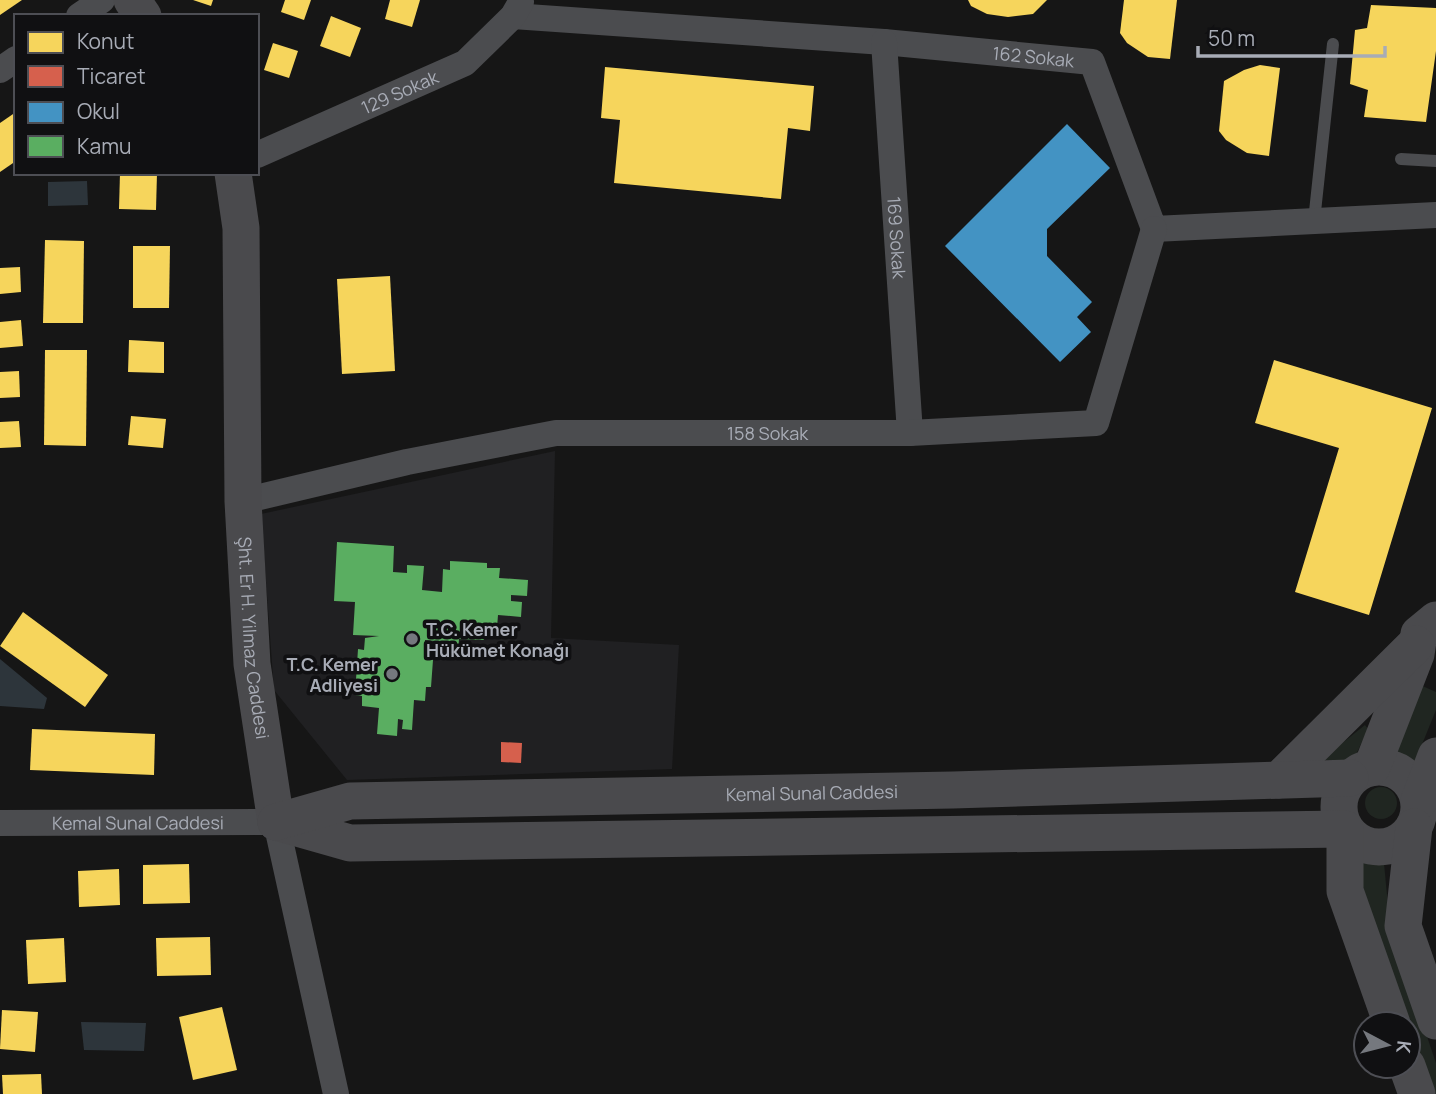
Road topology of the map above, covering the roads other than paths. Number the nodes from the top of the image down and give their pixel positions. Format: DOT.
graph roads {
  1 [pos="102,0"];
  2 [pos="517,8"];
  3 [pos="82,14"];
  4 [pos="884,42"];
  5 [pos="1333,44"];
  6 [pos="259,154"];
  7 [pos="1401,159"];
  8 [pos="1436,161"];
  9 [pos="233,175"];
  10 [pos="1436,215"];
  11 [pos="1314,222"];
  12 [pos="1154,229"];
  13 [pos="910,433"];
  14 [pos="243,500"];
  15 [pos="1429,639"];
  16 [pos="1436,759"];
  17 [pos="1361,772"];
  18 [pos="1279,779"];
  19 [pos="488,798"];
  20 [pos="1417,814"];
  21 [pos="276,822"];
  22 [pos="0,823"];
  23 [pos="1345,829"];
  24 [pos="487,841"];
  25 [pos="1387,1010"];
  26 [pos="1436,1021"];
  27 [pos="335,1094"];
  1 -- 3 [label="street"];
  2 -- 4 [label="street, 162 Sokak"];
  2 -- 6 [label="street, 129 Sokak"];
  4 -- 12 [label="street, 162 Sokak"];
  4 -- 13 [label="street, 169 Sokak"];
  5 -- 11 [label="lane"];
  7 -- 8 [label="lane"];
  9 -- 14 [label="street, Şht. Er H. Yilmaz Caddesi"];
  10 -- 11 [label="street"];
  11 -- 12 [label="street"];
  12 -- 13 [label="street, 158 Sokak"];
  13 -- 14 [label="street, 158 Sokak"];
  14 -- 21 [label="street, Şht. Er H. Yilmaz Caddesi"];
  15 -- 17 [label="street"];
  15 -- 18 [label="street"];
  16 -- 20 [label="street"];
  17 -- 18 [label="street, Kemal Sunal Caddesi"];
  17 -- 20 [label="street"];
  17 -- 23 [label="street"];
  18 -- 19 [label="street, Kemal Sunal Caddesi"];
  19 -- 21 [label="street, Kemal Sunal Caddesi"];
  19 -- 24 [label="street"];
  20 -- 23 [label="street"];
  20 -- 26 [label="street"];
  21 -- 22 [label="street, Kemal Sunal Caddesi"];
  21 -- 24 [label="street, Kemal Sunal Caddesi"];
  21 -- 27 [label="street, Şht. Er H. Yilmaz Caddesi"];
  23 -- 24 [label="street, Kemal Sunal Caddesi"];
  23 -- 25 [label="street"];
}
